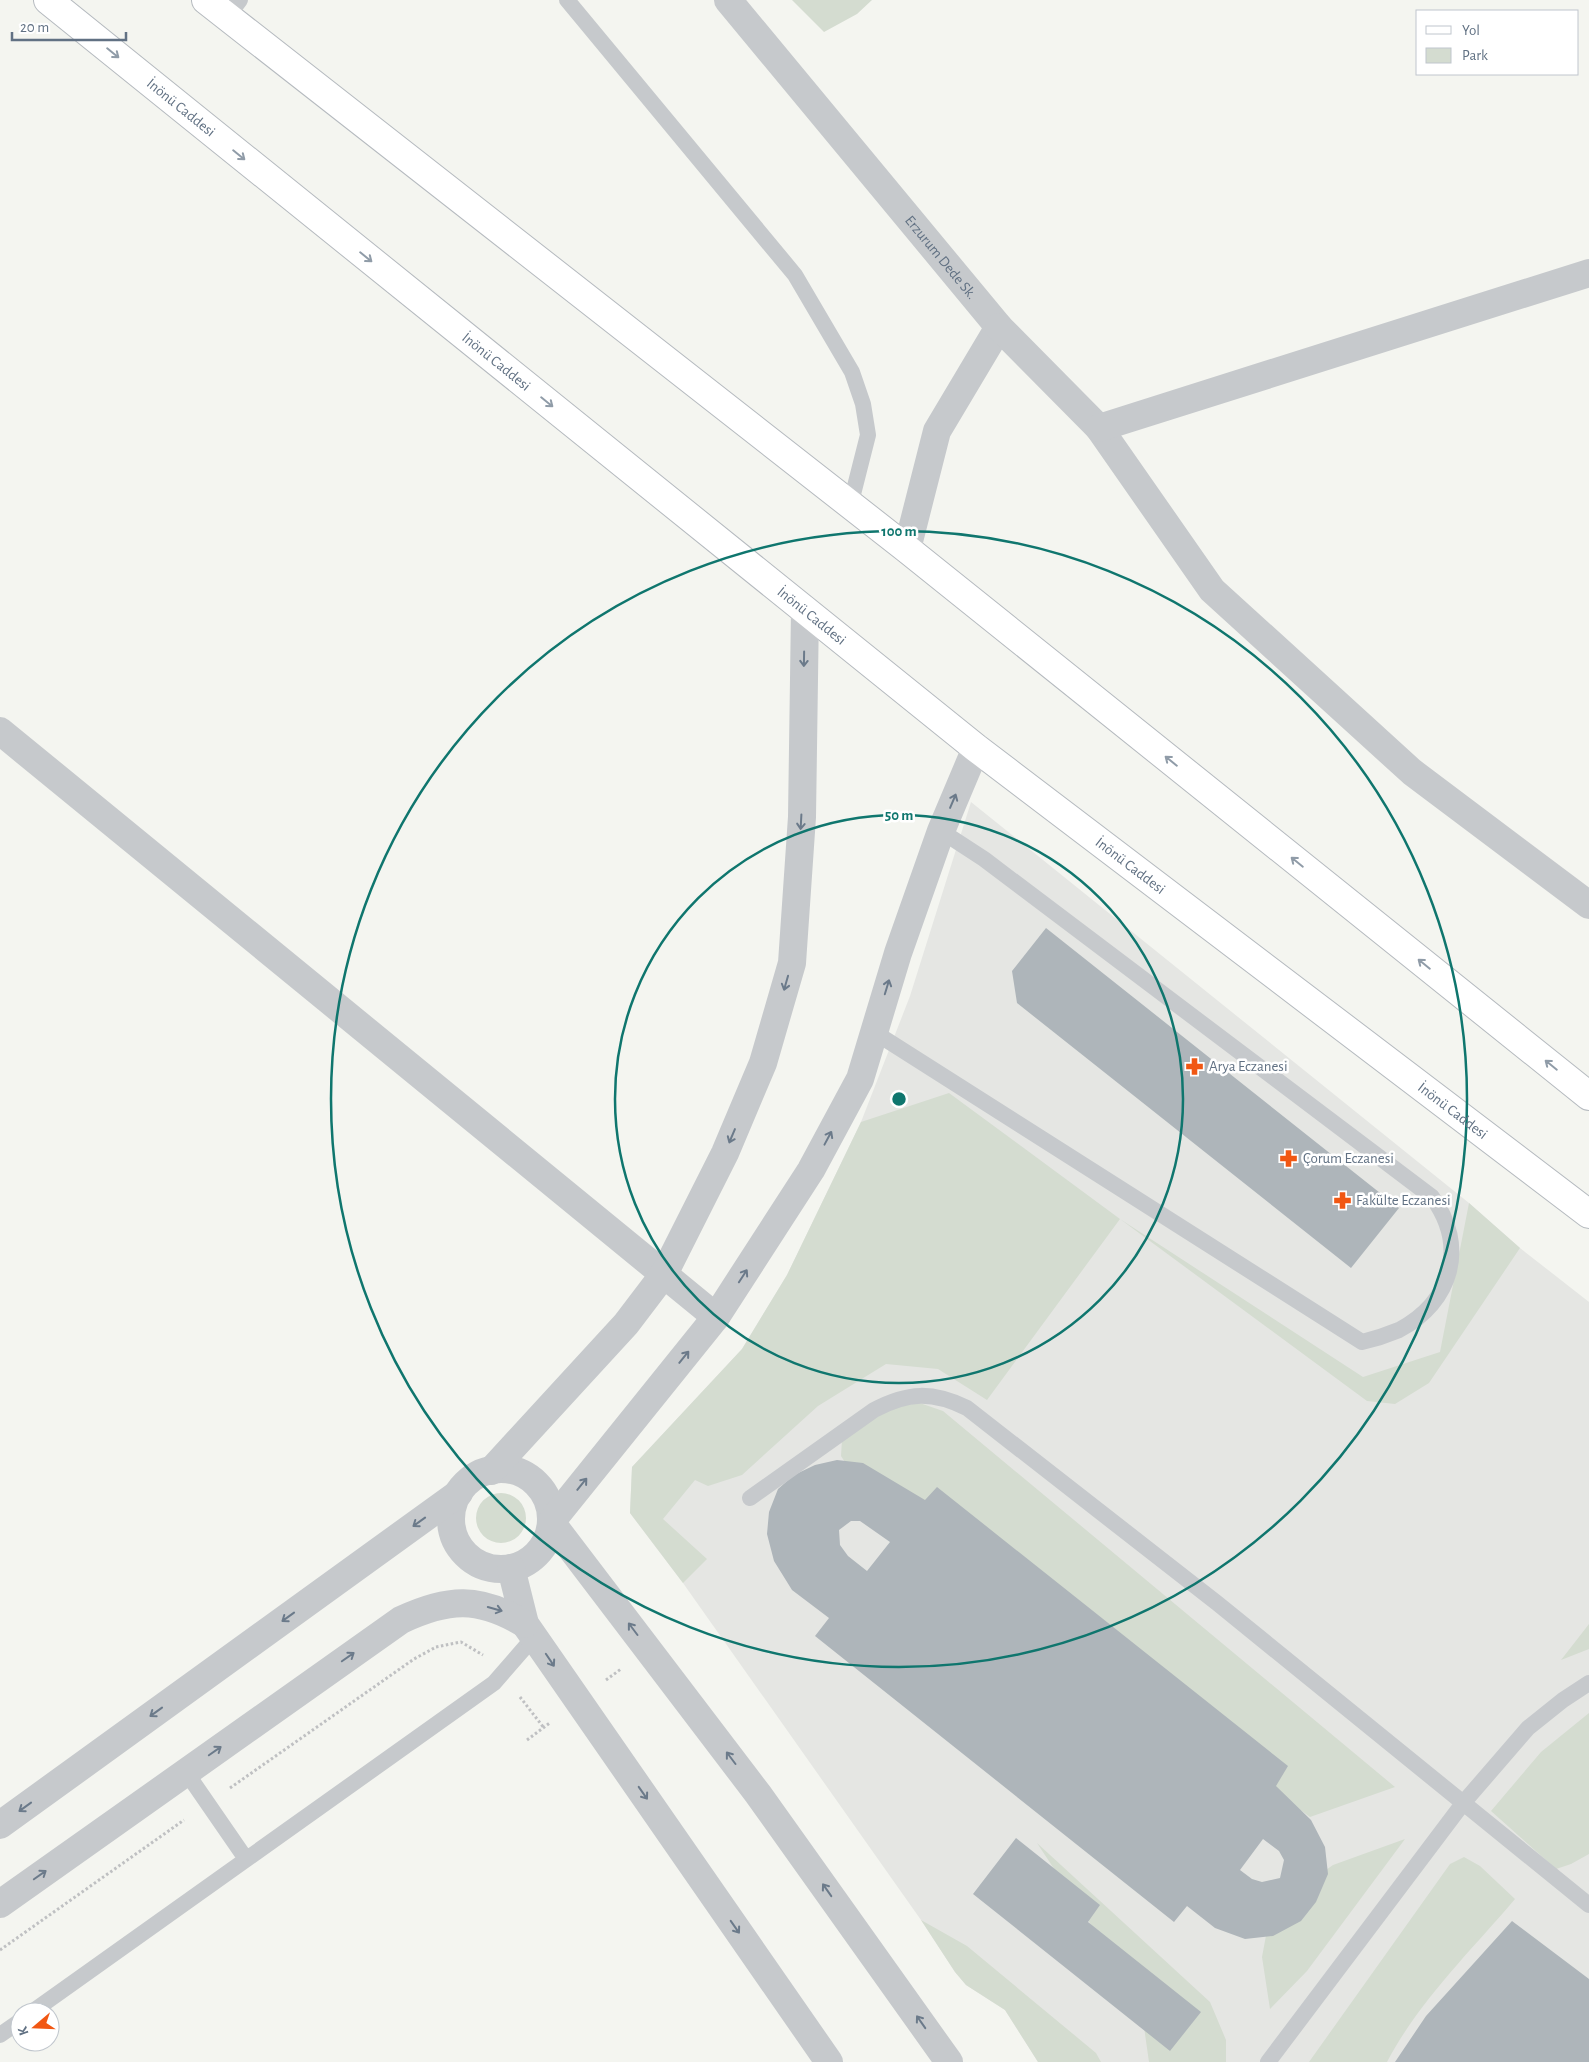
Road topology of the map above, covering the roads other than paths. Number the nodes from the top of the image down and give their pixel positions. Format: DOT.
graph roads {
  1 [pos="48,0"];
  2 [pos="206,0"];
  3 [pos="567,0"];
  4 [pos="728,0"];
  5 [pos="234,8"];
  6 [pos="1589,273"];
  7 [pos="999,327"];
  8 [pos="1099,428"];
  9 [pos="850,506"];
  10 [pos="907,549"];
  11 [pos="805,610"];
  12 [pos="0,731"];
  13 [pos="976,748"];
  14 [pos="941,831"];
  15 [pos="1589,905"];
  16 [pos="874,1032"];
  17 [pos="1589,1096"];
  18 [pos="1589,1214"];
  19 [pos="664,1274"];
  20 [pos="716,1317"];
  21 [pos="491,1470"];
  22 [pos="459,1493"];
  23 [pos="750,1498"];
  24 [pos="552,1522"];
  25 [pos="500,1568"];
  26 [pos="448,1603"];
  27 [pos="530,1630"];
  28 [pos="1589,1683"];
  29 [pos="186,1772"];
  30 [pos="1464,1802"];
  31 [pos="0,1825"];
  32 [pos="246,1859"];
  33 [pos="0,1904"];
  34 [pos="1589,1905"];
  35 [pos="46,2002"];
  36 [pos="830,2062"];
  37 [pos="950,2062"];
  38 [pos="1268,2062"];
  1 -- 11 [label="main road, İnönü Caddesi, one-way"];
  2 -- 5 [label="main road"];
  3 -- 9 [label="lane"];
  4 -- 7 [label="street, Erzurum Dede Sk."];
  5 -- 9 [label="main road"];
  6 -- 8 [label="street"];
  7 -- 8 [label="street, Erzurum Dede Sk."];
  7 -- 10 [label="street"];
  8 -- 15 [label="street, Erzurum Dede Sk."];
  9 -- 10 [label="main road"];
  17 -- 10 [label="main road, one-way"];
  11 -- 13 [label="main road, İnönü Caddesi"];
  11 -- 19 [label="street, one-way"];
  12 -- 19 [label="street"];
  14 -- 13 [label="street, one-way"];
  13 -- 18 [label="main road, İnönü Caddesi"];
  16 -- 14 [label="street, one-way"];
  14 -- 16 [label="lane"];
  20 -- 16 [label="street, one-way"];
  19 -- 20 [label="street"];
  19 -- 21 [label="street"];
  24 -- 20 [label="street, one-way"];
  21 -- 22 [label="street"];
  21 -- 24 [label="street"];
  22 -- 25 [label="street"];
  22 -- 31 [label="street, one-way"];
  23 -- 30 [label="lane"];
  24 -- 25 [label="street"];
  37 -- 24 [label="street, one-way"];
  25 -- 26 [label="street"];
  25 -- 27 [label="street"];
  26 -- 27 [label="street, one-way"];
  29 -- 26 [label="street, one-way"];
  27 -- 32 [label="lane"];
  27 -- 36 [label="street, one-way"];
  28 -- 30 [label="lane"];
  29 -- 32 [label="lane"];
  33 -- 29 [label="street, one-way"];
  30 -- 34 [label="lane"];
  30 -- 38 [label="lane"];
  32 -- 35 [label="lane"];
}
